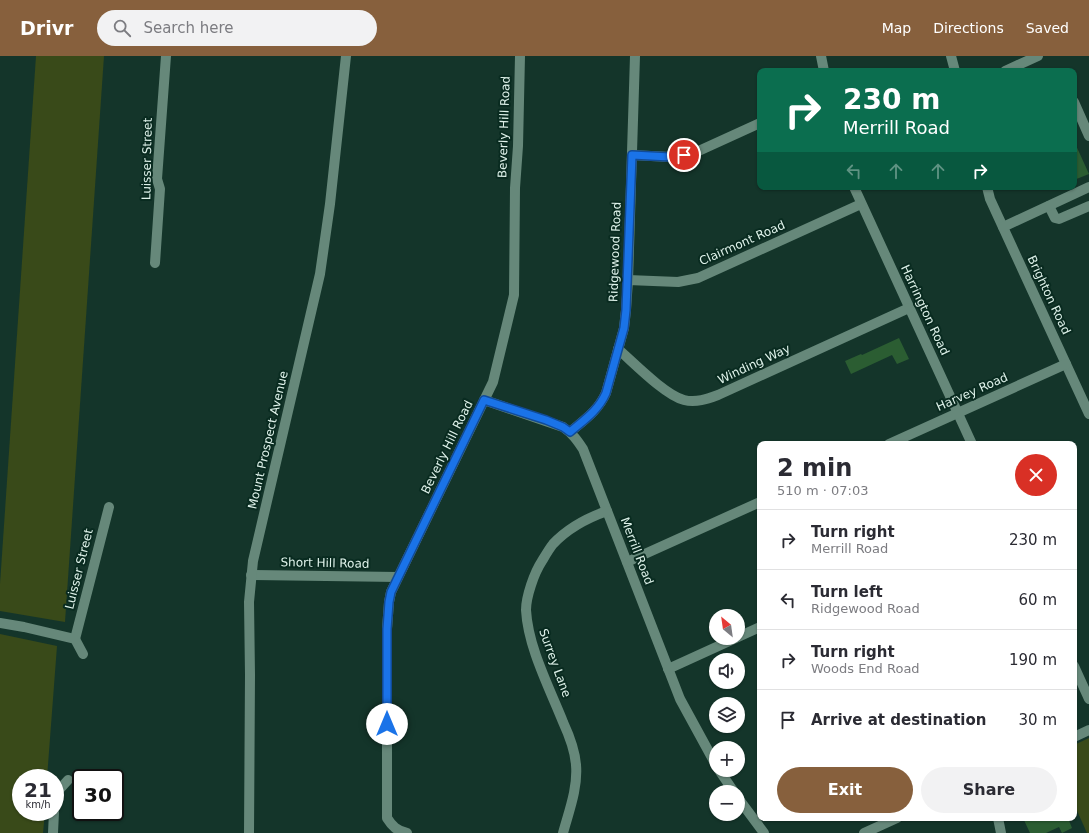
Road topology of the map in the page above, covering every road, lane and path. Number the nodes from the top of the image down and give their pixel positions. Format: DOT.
graph roads {
  1 [pos="166,56"];
  2 [pos="346,56"];
  3 [pos="520,56"];
  4 [pos="635,56"];
  5 [pos="821,56"];
  6 [pos="951,56"];
  7 [pos="1038,56"];
  8 [pos="823,68"];
  9 [pos="954,68"];
  10 [pos="1012,68"];
  11 [pos="1077,109"];
  12 [pos="757,124"];
  13 [pos="1089,136"];
  14 [pos="632,155"];
  15 [pos="1089,187"];
  16 [pos="855,190"];
  17 [pos="988,190"];
  18 [pos="861,204"];
  19 [pos="1048,206"];
  20 [pos="1089,206"];
  21 [pos="1003,227"];
  22 [pos="155,263"];
  23 [pos="628,280"];
  24 [pos="909,308"];
  25 [pos="618,349"];
  26 [pos="1066,364"];
  27 [pos="484,400"];
  28 [pos="958,413"];
  29 [pos="1089,414"];
  30 [pos="570,432"];
  31 [pos="896,441"];
  32 [pos="971,441"];
  33 [pos="757,503"];
  34 [pos="109,507"];
  35 [pos="607,511"];
  36 [pos="627,562"];
  37 [pos="251,575"];
  38 [pos="398,577"];
  39 [pos="0,623"];
  40 [pos="757,628"];
  41 [pos="745,634"];
  42 [pos="75,639"];
  43 [pos="721,645"];
  44 [pos="83,654"];
  45 [pos="668,669"];
  46 [pos="1077,673"];
  47 [pos="1089,699"];
  48 [pos="1089,730"];
  49 [pos="1077,736"];
  50 [pos="709,752"];
  51 [pos="68,780"];
  52 [pos="64,784"];
  53 [pos="745,807"];
  54 [pos="54,821"];
  55 [pos="883,821"];
  56 [pos="999,821"];
  57 [pos="53,833"];
  58 [pos="249,833"];
  59 [pos="407,833"];
  60 [pos="563,833"];
  61 [pos="764,833"];
  62 [pos="864,833"];
  63 [pos="1001,833"];
  1 -- 22 [label="street, Luisser Street"];
  2 -- 37 [label="street, Mount Prospect Avenue"];
  3 -- 27 [label="street, Beverly Hill Road"];
  4 -- 14 [label="street, Ridgewood Road"];
  5 -- 8 [label="street"];
  6 -- 9 [label="street"];
  7 -- 10 [label="street"];
  11 -- 13 [label="street"];
  12 -- 14 [label="street"];
  14 -- 23 [label="street, Ridgewood Road"];
  15 -- 19 [label="street"];
  16 -- 18 [label="street, Harrington Road"];
  17 -- 21 [label="street, Brighton Road"];
  18 -- 23 [label="street, Clairmont Road"];
  18 -- 24 [label="street, Harrington Road"];
  19 -- 20 [label="street"];
  19 -- 21 [label="street"];
  21 -- 26 [label="street, Brighton Road"];
  23 -- 25 [label="street, Ridgewood Road"];
  24 -- 25 [label="street, Winding Way"];
  24 -- 28 [label="street, Harrington Road"];
  25 -- 30 [label="street, Ridgewood Road"];
  26 -- 28 [label="street, Harvey Road"];
  26 -- 29 [label="street, Brighton Road"];
  27 -- 30 [label="street, Merrill Road"];
  27 -- 38 [label="street, Beverly Hill Road"];
  28 -- 31 [label="street, Harvey Road"];
  28 -- 32 [label="street, Harrington Road"];
  30 -- 35 [label="street, Merrill Road"];
  33 -- 36 [label="street"];
  34 -- 42 [label="street, Luisser Street"];
  35 -- 36 [label="street, Merrill Road"];
  35 -- 60 [label="street, Surrey Lane"];
  36 -- 45 [label="street, Merrill Road"];
  37 -- 38 [label="street, Short Hill Road"];
  37 -- 58 [label="street, Mount Prospect Avenue"];
  38 -- 59 [label="street, Beverly Hill Road"];
  39 -- 42 [label="street"];
  40 -- 41 [label="street"];
  42 -- 44 [label="street"];
  43 -- 45 [label="street"];
  45 -- 50 [label="street, Merrill Road"];
  46 -- 47 [label="street"];
  48 -- 49 [label="street"];
  51 -- 52 [label="street"];
  53 -- 61 [label="street"];
  54 -- 57 [label="street"];
  55 -- 62 [label="street"];
  56 -- 63 [label="street"];
}
